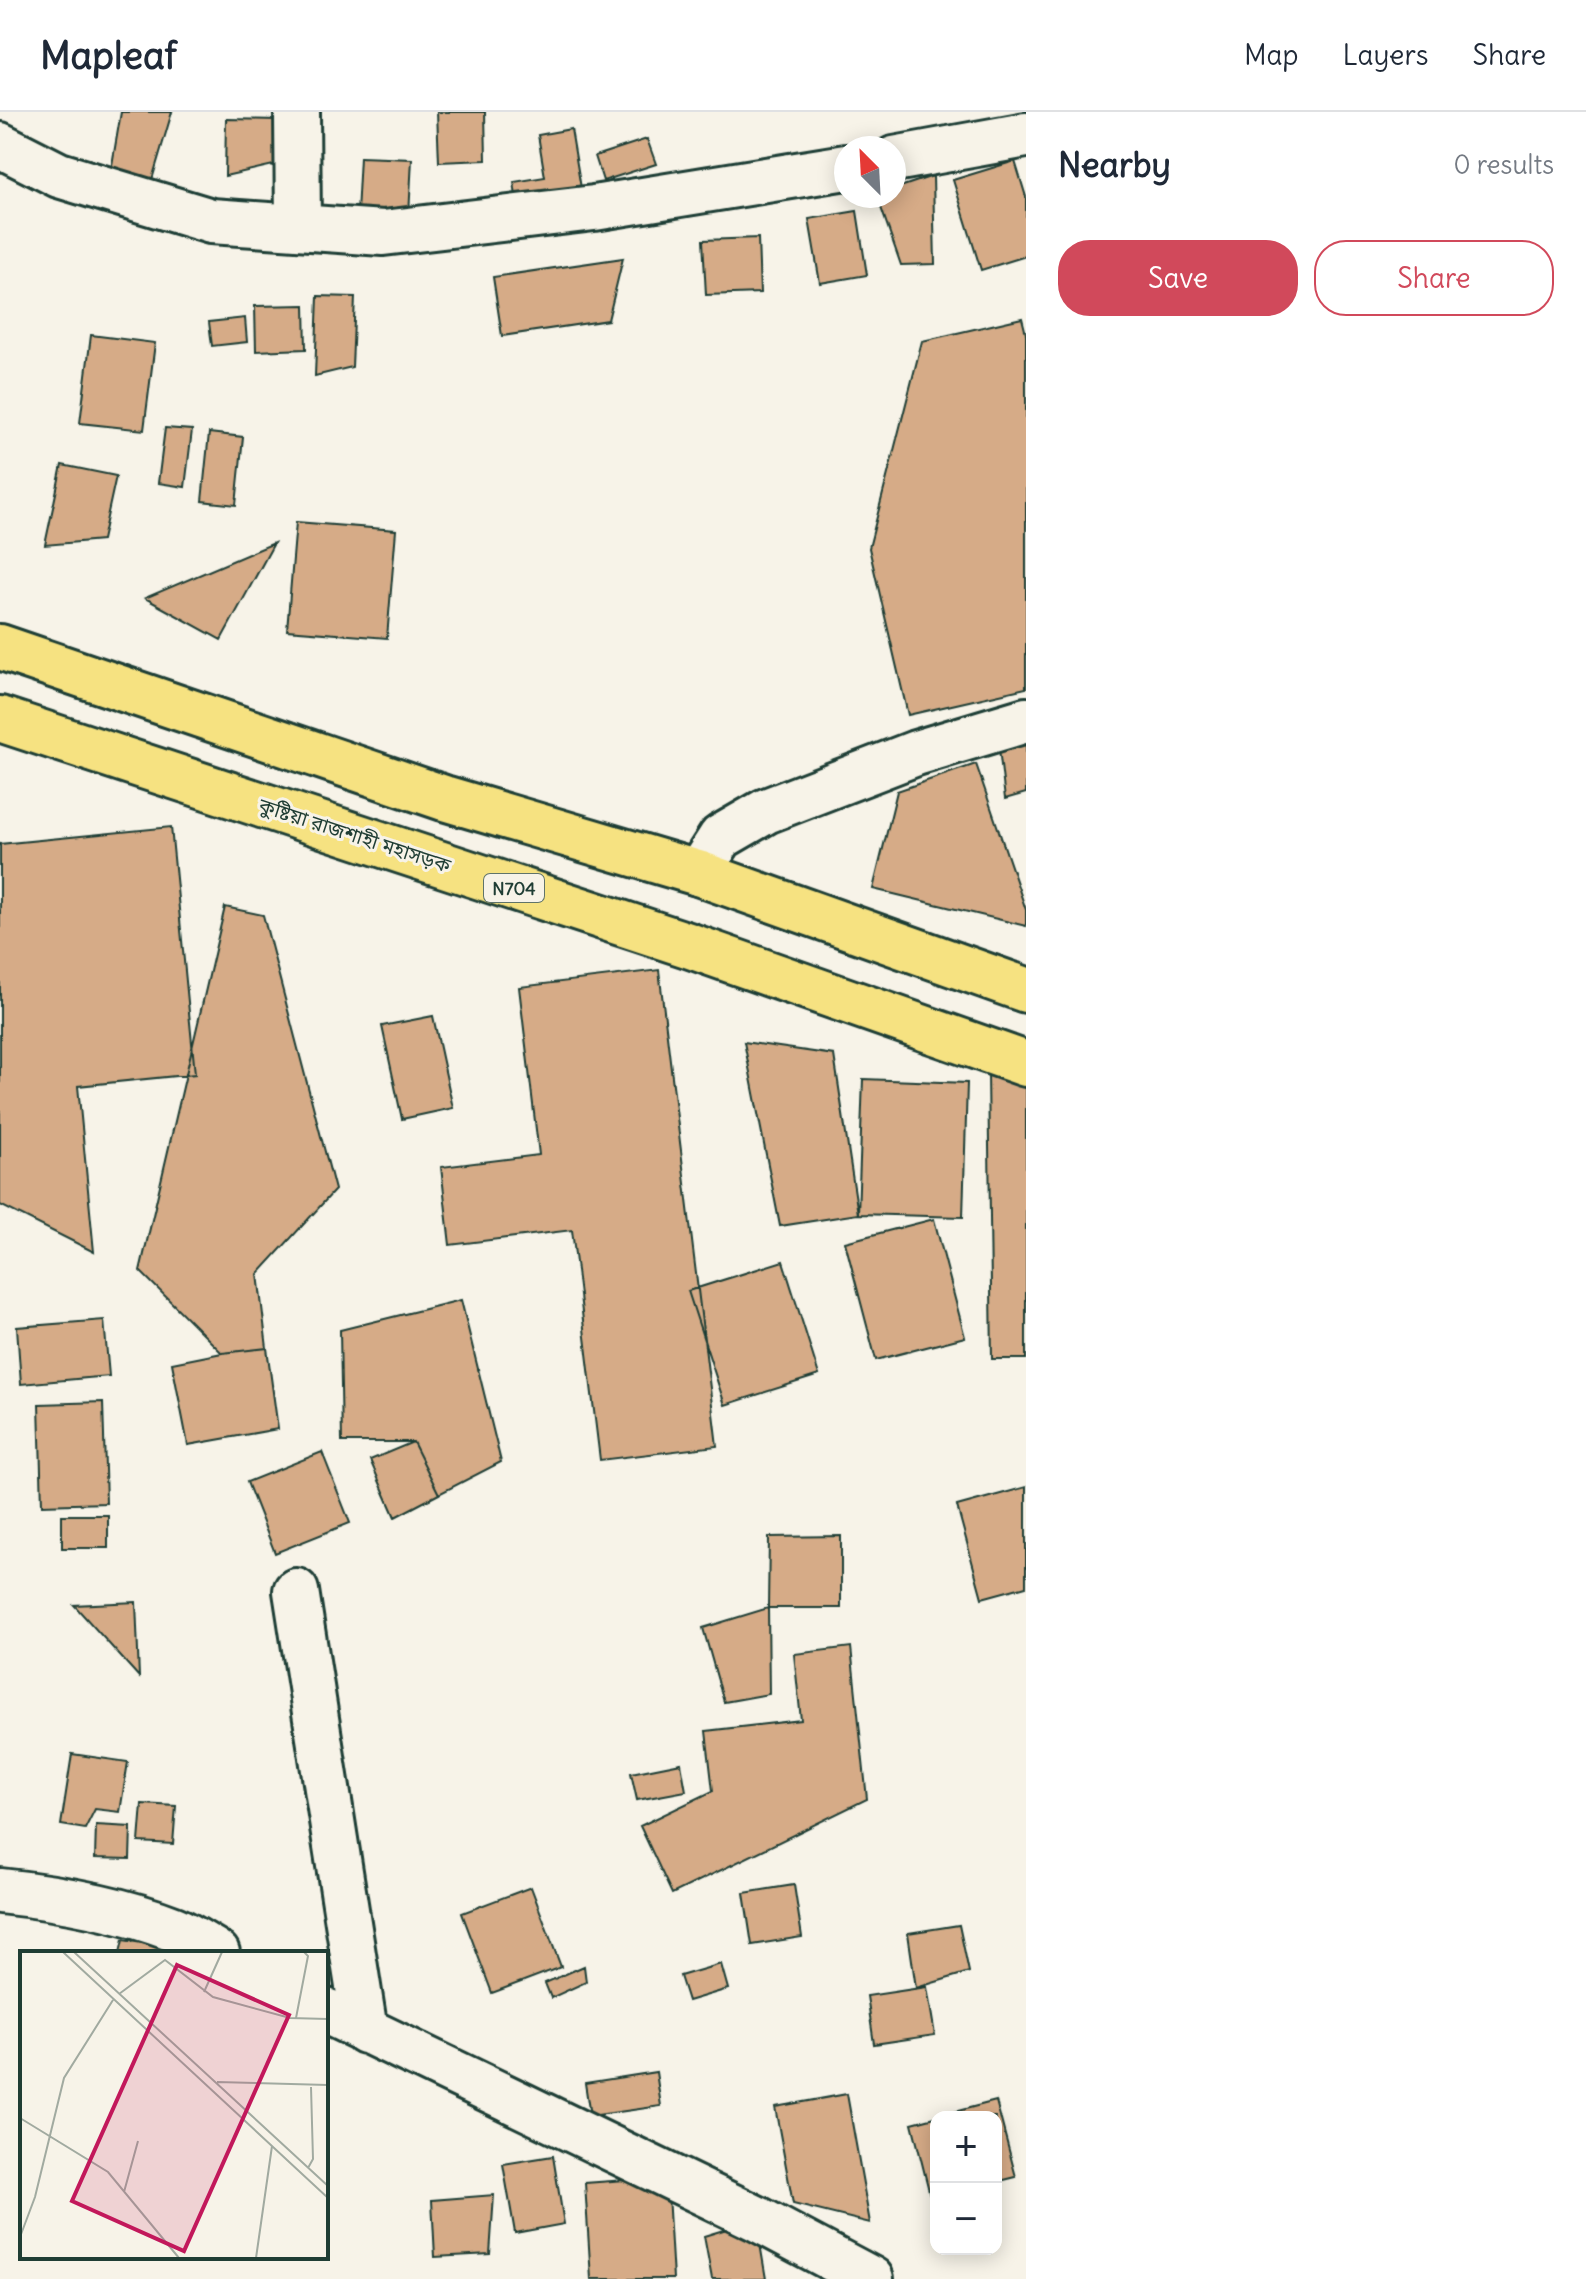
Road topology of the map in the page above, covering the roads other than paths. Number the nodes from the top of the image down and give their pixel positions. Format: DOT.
graph roads {
  1 [pos="297,112"];
  2 [pos="1026,135"];
  3 [pos="0,145"];
  4 [pos="906,157"];
  5 [pos="834,169"];
  6 [pos="298,227"];
  7 [pos="0,647"];
  8 [pos="0,719"];
  9 [pos="1026,720"];
  10 [pos="698,873"];
  11 [pos="1026,990"];
  12 [pos="1026,1064"];
  13 [pos="296,1591"];
  14 [pos="0,1891"];
  15 [pos="213,1951"];
  16 [pos="328,2012"];
  17 [pos="365,2031"];
  18 [pos="871,2279"];
  1 -- 6 [label="street"];
  2 -- 4 [label="street"];
  3 -- 6 [label="street"];
  5 -- 6 [label="street"];
  7 -- 10 [label="highway"];
  8 -- 12 [label="highway, কুষ্টিয়া রাজশাহী মহাসড়ক / N704"];
  9 -- 10 [label="street"];
  10 -- 11 [label="highway"];
  13 -- 17 [label="street"];
  14 -- 15 [label="street"];
  16 -- 17 [label="street"];
  17 -- 18 [label="street"];
}
